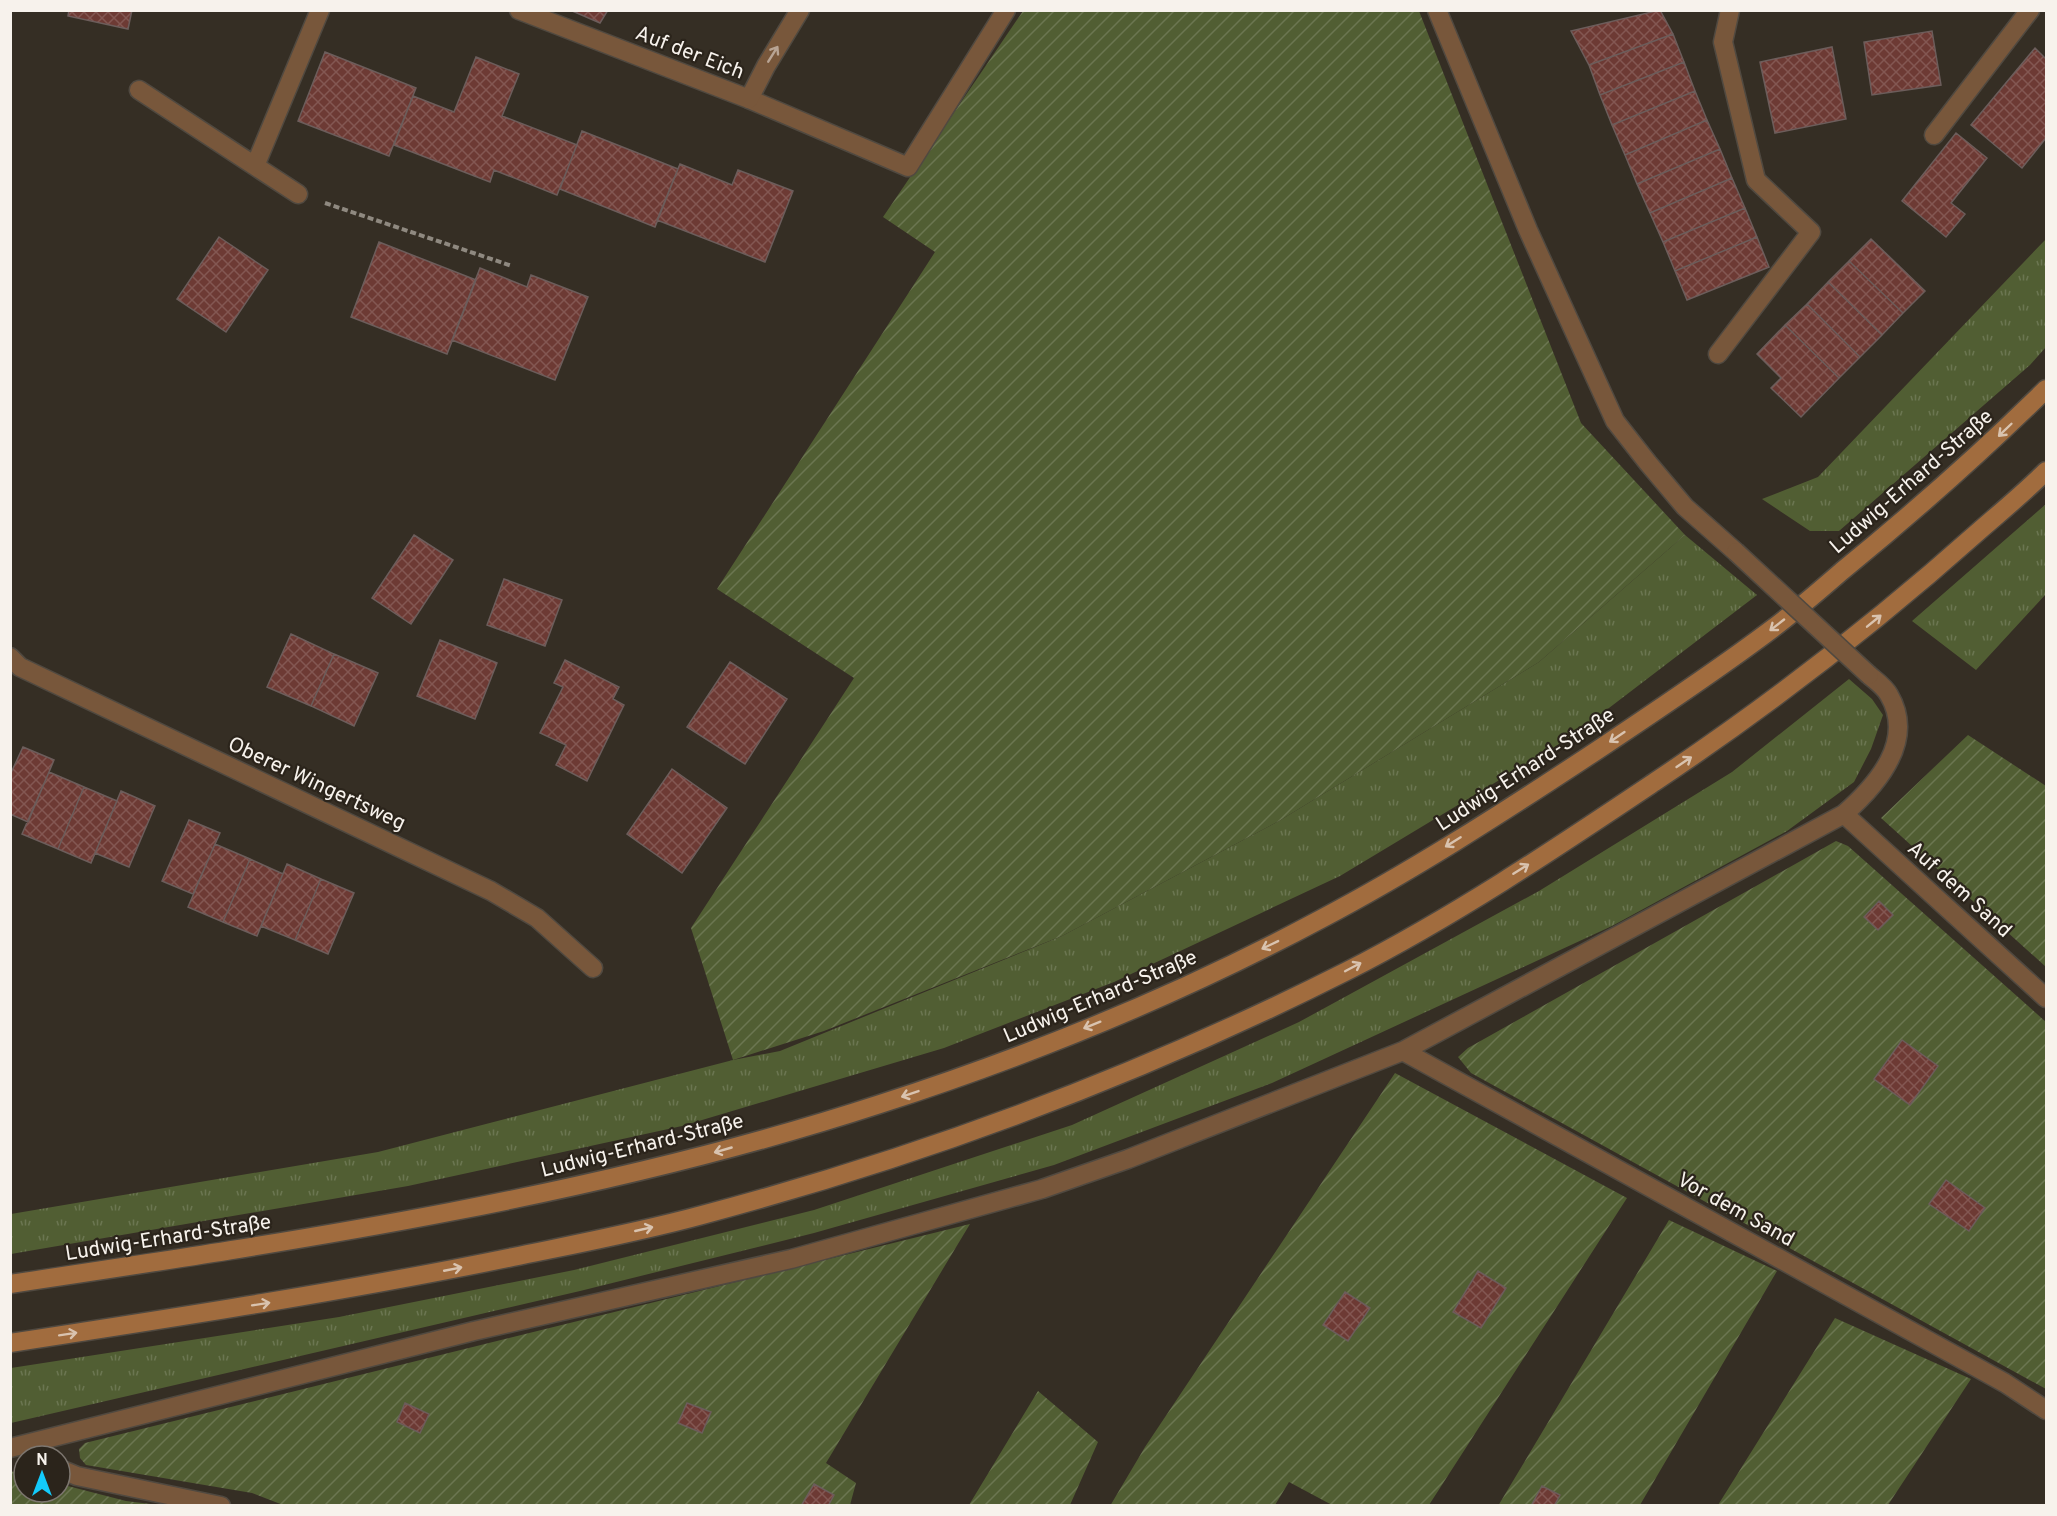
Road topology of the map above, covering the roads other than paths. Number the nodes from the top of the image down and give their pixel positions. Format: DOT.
graph roads {
  1 [pos="320,10"];
  2 [pos="519,10"];
  3 [pos="800,10"];
  4 [pos="1006,10"];
  5 [pos="1437,10"];
  6 [pos="1730,10"];
  7 [pos="2030,10"];
  8 [pos="139,90"];
  9 [pos="749,99"];
  10 [pos="1934,135"];
  11 [pos="255,166"];
  12 [pos="298,194"];
  13 [pos="1718,354"];
  14 [pos="2046,389"];
  15 [pos="2046,471"];
  16 [pos="14,665"];
  17 [pos="1844,814"];
  18 [pos="594,968"];
  19 [pos="2046,998"];
  20 [pos="1403,1051"];
  21 [pos="10,1284"];
  22 [pos="10,1343"];
  23 [pos="2046,1410"];
  24 [pos="58,1444"];
  25 [pos="72,1474"];
  26 [pos="221,1506"];
  1 -- 11 [label="street"];
  2 -- 9 [label="street, Auf der Eich"];
  9 -- 3 [label="street, Auf der Eich, one-way"];
  4 -- 9 [label="street"];
  5 -- 17 [label="street, bridge"];
  6 -- 13 [label="street"];
  7 -- 10 [label="street"];
  8 -- 11 [label="street"];
  11 -- 12 [label="street"];
  14 -- 21 [label="main road, Ludwig-Erhard-Straße, one-way"];
  22 -- 15 [label="main road, one-way"];
  16 -- 18 [label="street, Oberer Wingertsweg"];
  17 -- 19 [label="street, Auf dem Sand"];
  17 -- 20 [label="street"];
  20 -- 23 [label="street, Vor dem Sand"];
  20 -- 24 [label="street"];
  25 -- 26 [label="street"];
}
